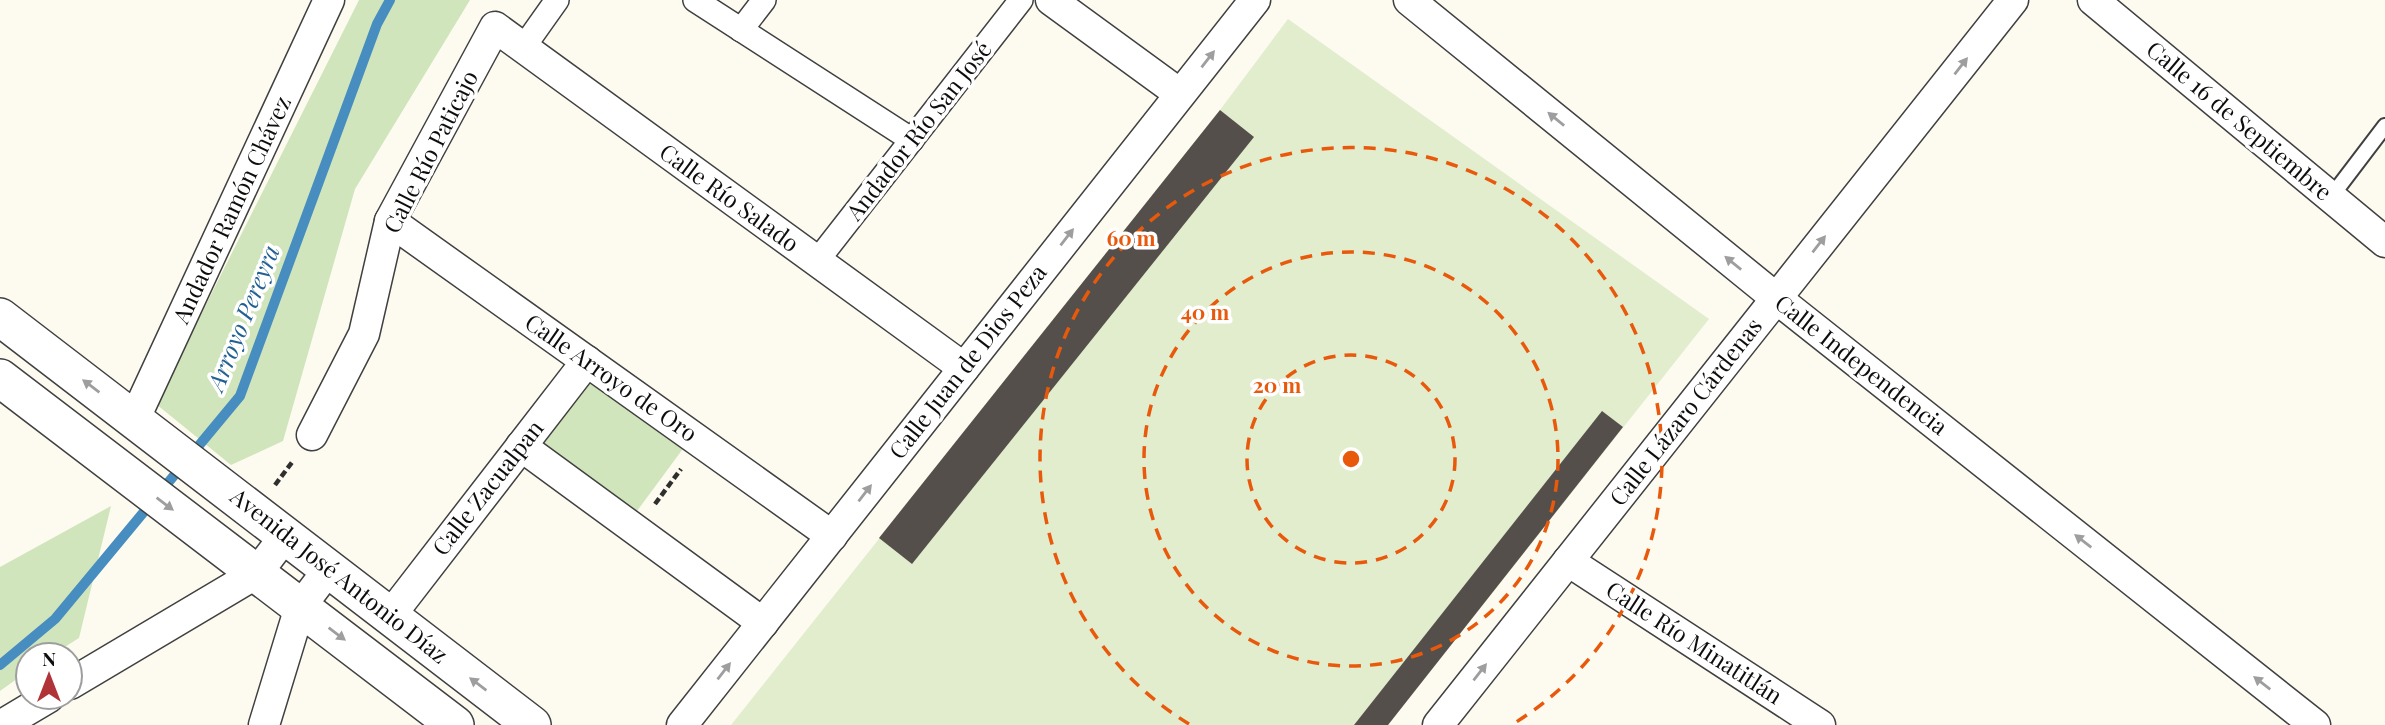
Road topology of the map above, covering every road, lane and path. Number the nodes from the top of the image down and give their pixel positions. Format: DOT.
graph roads {
  1 [pos="329,0"];
  2 [pos="557,0"];
  3 [pos="695,0"];
  4 [pos="764,0"];
  5 [pos="1021,0"];
  6 [pos="1052,0"];
  7 [pos="1255,0"];
  8 [pos="1409,0"];
  9 [pos="2013,0"];
  10 [pos="2093,0"];
  11 [pos="495,27"];
  12 [pos="741,30"];
  13 [pos="523,48"];
  14 [pos="1180,94"];
  15 [pos="2385,126"];
  16 [pos="912,139"];
  17 [pos="2331,197"];
  18 [pos="390,222"];
  19 [pos="2385,242"];
  20 [pos="817,261"];
  21 [pos="1776,298"];
  22 [pos="0,317"];
  23 [pos="587,361"];
  24 [pos="964,368"];
  25 [pos="0,378"];
  26 [pos="140,424"];
  27 [pos="312,435"];
  28 [pos="700,442"];
  29 [pos="521,446"];
  30 [pos="255,512"];
  31 [pos="636,530"];
  32 [pos="285,536"];
  33 [pos="832,536"];
  34 [pos="1568,561"];
  35 [pos="329,569"];
  36 [pos="257,573"];
  37 [pos="300,607"];
  38 [pos="390,616"];
  39 [pos="763,623"];
  40 [pos="84,676"];
  41 [pos="26,711"];
  42 [pos="2,725"];
  43 [pos="264,725"];
  44 [pos="455,725"];
  45 [pos="532,725"];
  46 [pos="682,725"];
  47 [pos="1437,725"];
  48 [pos="1820,725"];
  49 [pos="2315,725"];
  1 -- 26 [label="street, Andador Ramón Chávez"];
  2 -- 13 [label="street"];
  3 -- 12 [label="street"];
  4 -- 12 [label="street"];
  5 -- 16 [label="street, Andador Río San José"];
  6 -- 14 [label="street"];
  14 -- 7 [label="street, Calle Juan de Dios Peza, one-way"];
  21 -- 8 [label="street, Calle Independencia, one-way"];
  21 -- 9 [label="street, Calle Lázaro Cárdenas, one-way"];
  10 -- 17 [label="street, Calle 16 de Septiembre"];
  11 -- 13 [label="street, Calle Río Salado"];
  11 -- 18 [label="street, Calle Río Paticajo"];
  12 -- 16 [label="street"];
  13 -- 20 [label="street, Calle Río Salado"];
  24 -- 14 [label="street, Calle Juan de Dios Peza, one-way"];
  15 -- 17 [label="lane"];
  16 -- 20 [label="street, Andador Río San José"];
  17 -- 19 [label="street, Calle 16 de Septiembre"];
  18 -- 23 [label="street, Calle Arroyo de Oro"];
  18 -- 27 [label="street, Calle Río Paticajo"];
  20 -- 24 [label="street, Calle Río Salado"];
  21 -- 34 [label="street, Calle Lázaro Cárdenas"];
  49 -- 21 [label="street, Calle Independencia, one-way"];
  26 -- 22 [label="street, Avenida José Antonio Díaz, one-way"];
  23 -- 28 [label="street, Calle Arroyo de Oro"];
  23 -- 29 [label="street, Calle Zacualpan"];
  33 -- 24 [label="street, Calle Juan de Dios Peza, one-way"];
  25 -- 36 [label="street, Avenida José Antonio Díaz, one-way"];
  26 -- 30 [label="street, Avenida José Antonio Díaz"];
  27 -- 30 [label="path"];
  28 -- 31 [label="path"];
  28 -- 33 [label="street, Calle Arroyo de Oro"];
  29 -- 31 [label="street"];
  29 -- 38 [label="street, Calle Zacualpan"];
  30 -- 32 [label="street, Avenida José Antonio Díaz"];
  31 -- 39 [label="street"];
  32 -- 35 [label="street, Avenida José Antonio Díaz"];
  32 -- 36 [label="street"];
  33 -- 39 [label="street, Calle Juan de Dios Peza"];
  47 -- 34 [label="street, Calle Lázaro Cárdenas, one-way"];
  34 -- 48 [label="street, Calle Río Minatitlán"];
  35 -- 37 [label="street"];
  35 -- 38 [label="street, Avenida José Antonio Díaz"];
  36 -- 37 [label="street, Avenida José Antonio Díaz"];
  36 -- 40 [label="street"];
  37 -- 43 [label="street"];
  37 -- 44 [label="street, Avenida José Antonio Díaz, one-way"];
  45 -- 38 [label="street, Avenida José Antonio Díaz, one-way"];
  46 -- 39 [label="street, Calle Juan de Dios Peza, one-way"];
  41 -- 42 [label="street"];
}
